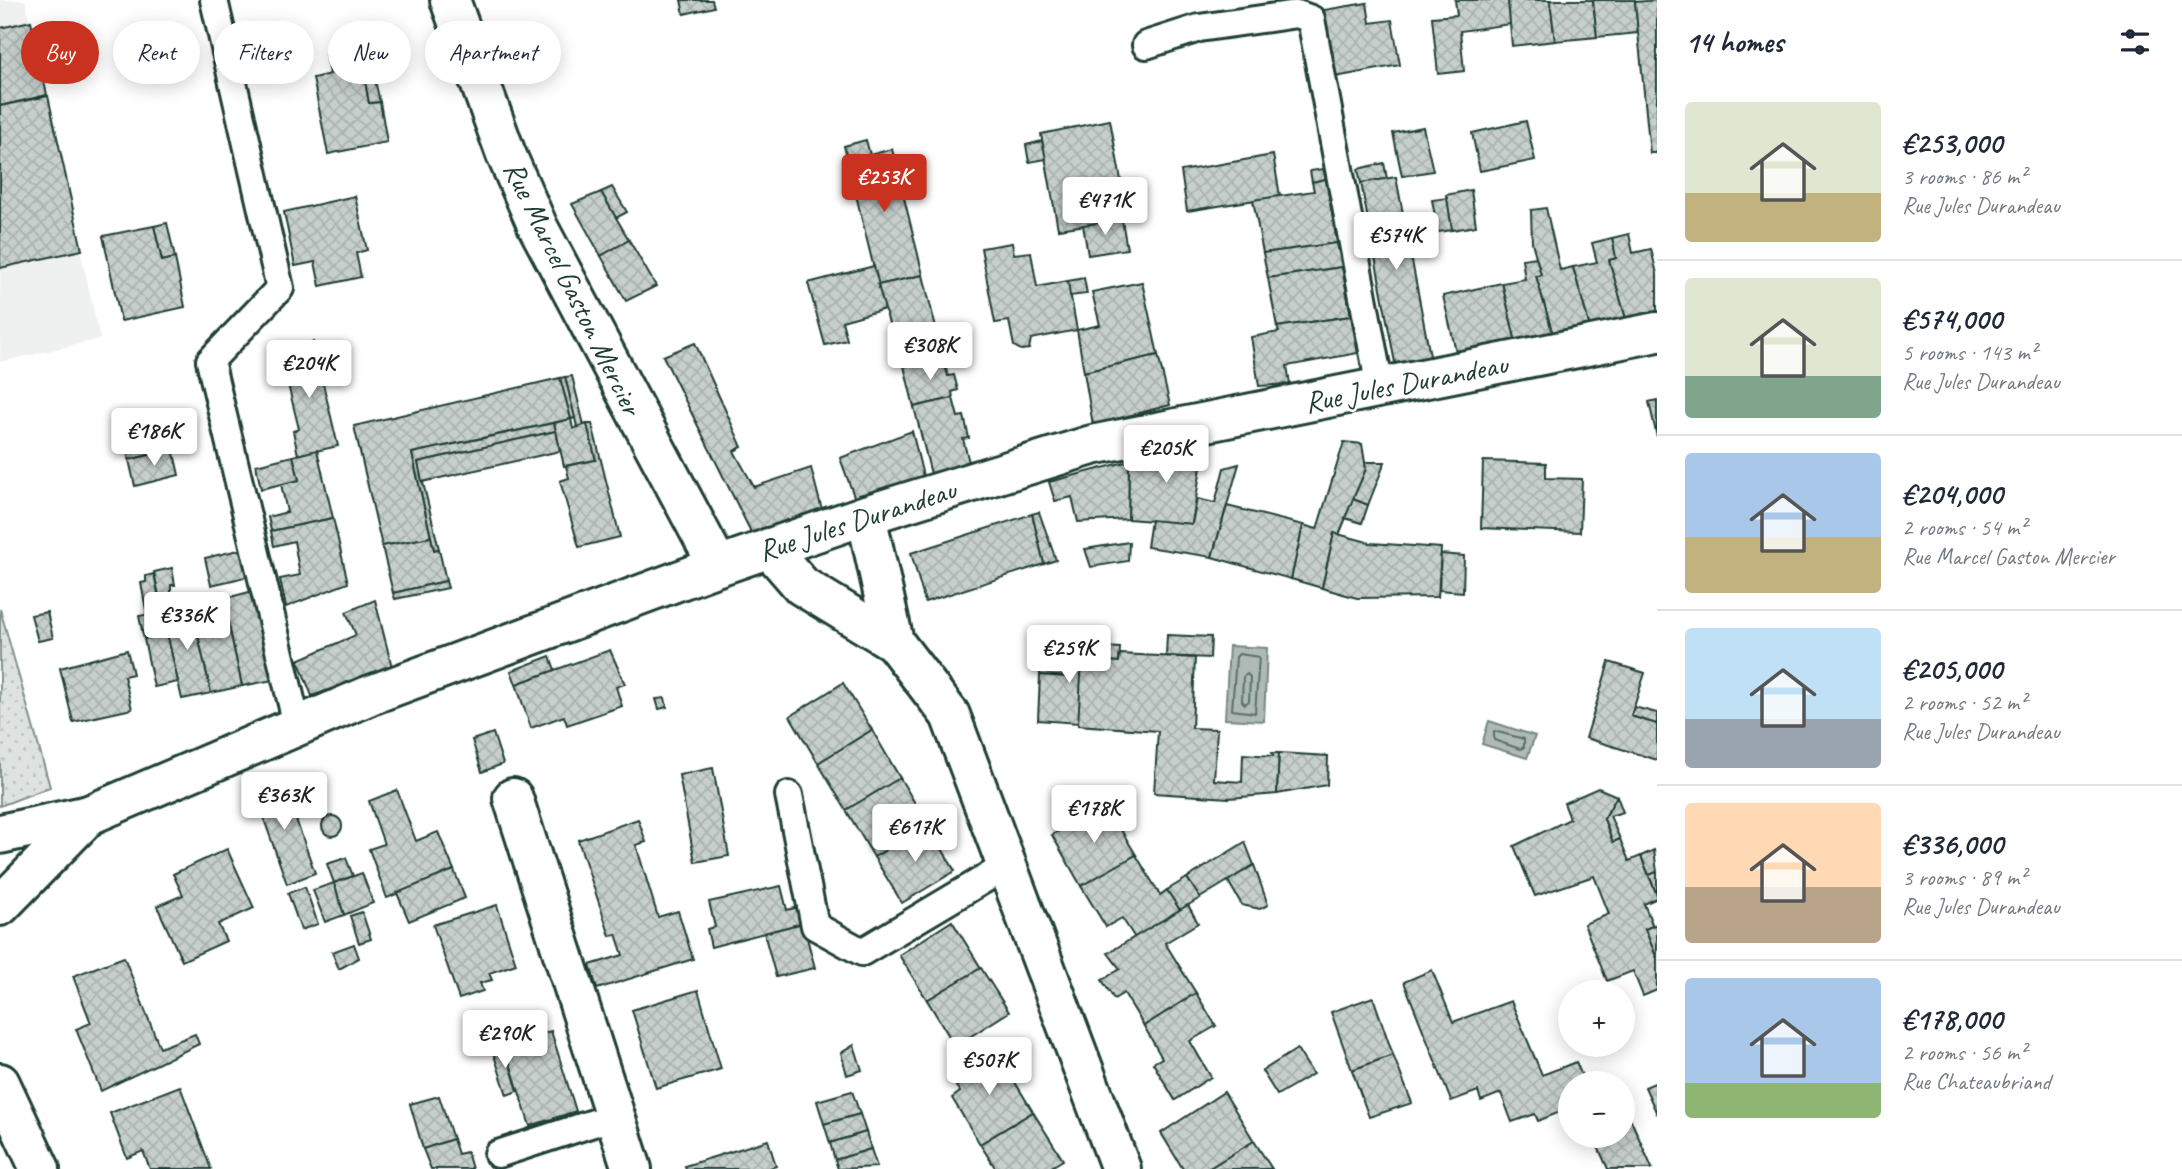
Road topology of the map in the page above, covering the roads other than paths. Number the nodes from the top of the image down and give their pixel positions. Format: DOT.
graph roads {
  1 [pos="214,0"];
  2 [pos="450,0"];
  3 [pos="1146,46"];
  4 [pos="1657,332"];
  5 [pos="1380,388"];
  6 [pos="866,515"];
  7 [pos="769,548"];
  8 [pos="718,566"];
  9 [pos="894,642"];
  10 [pos="297,725"];
  11 [pos="789,796"];
  12 [pos="513,798"];
  13 [pos="89,815"];
  14 [pos="0,834"];
  15 [pos="1007,865"];
  16 [pos="0,906"];
  17 [pos="0,1083"];
  18 [pos="615,1116"];
  19 [pos="498,1154"];
  20 [pos="40,1169"];
  21 [pos="632,1169"];
  22 [pos="1121,1169"];
  1 -- 10 [label="lane"];
  2 -- 8 [label="street, Rue Marcel Gaston Mercier"];
  3 -- 5 [label="lane"];
  4 -- 5 [label="street, Rue Jules Durandeau"];
  5 -- 6 [label="street, Rue Jules Durandeau"];
  6 -- 7 [label="street, Rue Jules Durandeau"];
  6 -- 9 [label="street"];
  7 -- 8 [label="street, Rue Jules Durandeau"];
  7 -- 9 [label="street"];
  8 -- 10 [label="street, Rue Jules Durandeau"];
  9 -- 15 [label="street"];
  10 -- 13 [label="street, Rue Jules Durandeau"];
  11 -- 15 [label="lane"];
  12 -- 18 [label="street"];
  13 -- 14 [label="street, Rue Jules Durandeau"];
  13 -- 16 [label="street, Rue Jules Durandeau"];
  15 -- 22 [label="street"];
  17 -- 20 [label="street"];
  18 -- 19 [label="lane"];
  18 -- 21 [label="street"];
}
